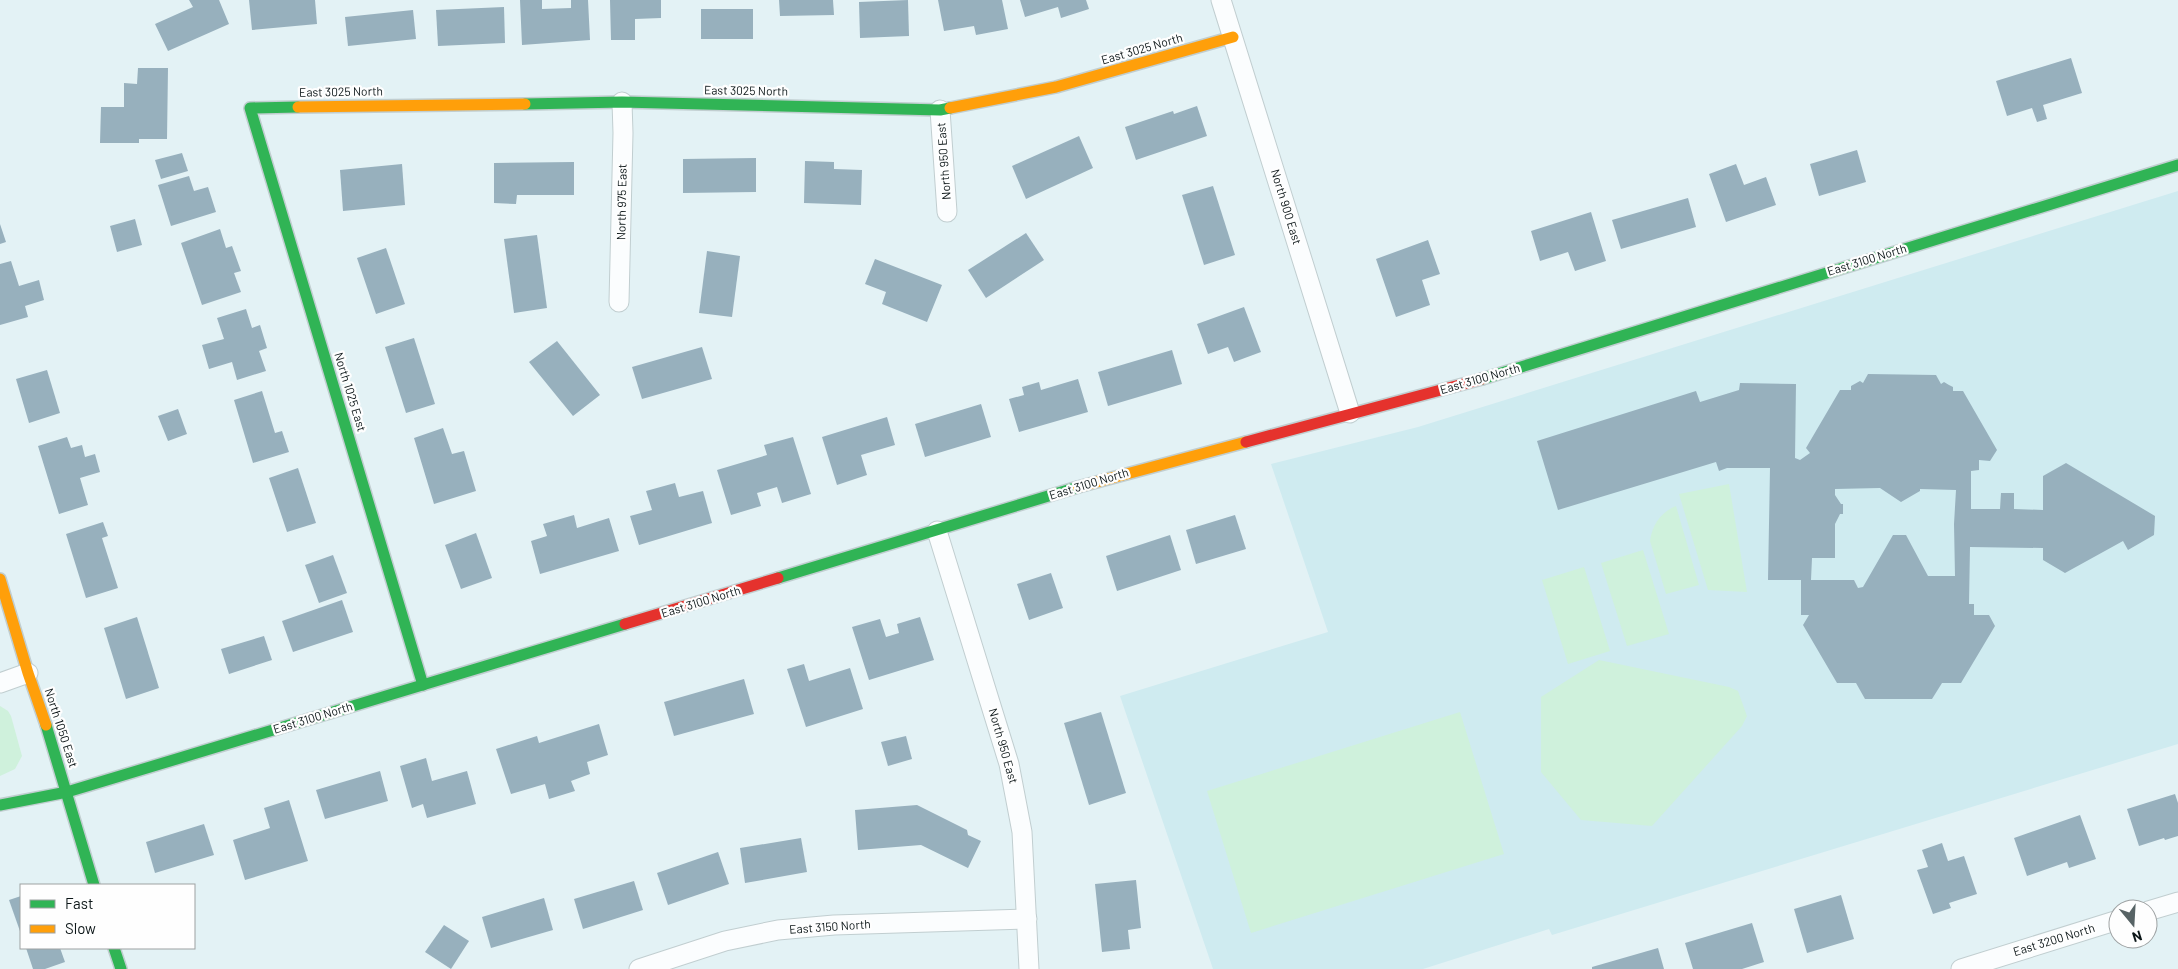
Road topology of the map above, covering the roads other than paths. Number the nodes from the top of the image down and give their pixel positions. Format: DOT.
graph roads {
  1 [pos="1221,0"];
  2 [pos="1233,37"];
  3 [pos="622,102"];
  4 [pos="250,108"];
  5 [pos="940,110"];
  6 [pos="2178,165"];
  7 [pos="947,212"];
  8 [pos="619,302"];
  9 [pos="1350,413"];
  10 [pos="937,531"];
  11 [pos="0,579"];
  12 [pos="28,673"];
  13 [pos="0,683"];
  14 [pos="423,685"];
  15 [pos="67,792"];
  16 [pos="0,805"];
  17 [pos="94,884"];
  18 [pos="2178,902"];
  19 [pos="2158,908"];
  20 [pos="1027,919"];
  21 [pos="2108,923"];
  22 [pos="114,949"];
  23 [pos="121,969"];
  24 [pos="639,969"];
  25 [pos="1029,969"];
  26 [pos="1961,969"];
  1 -- 2 [label="street, North 900 East"];
  2 -- 5 [label="main road, East 3025 North"];
  2 -- 9 [label="street, North 900 East"];
  3 -- 4 [label="main road, East 3025 North"];
  3 -- 5 [label="main road, East 3025 North"];
  3 -- 8 [label="street, North 975 East"];
  4 -- 14 [label="main road, North 1025 East"];
  5 -- 7 [label="street, North 950 East"];
  6 -- 9 [label="main road, East 3100 North"];
  9 -- 10 [label="main road, East 3100 North"];
  10 -- 14 [label="main road, East 3100 North"];
  10 -- 20 [label="street, North 950 East"];
  11 -- 12 [label="main road, North 1050 East"];
  12 -- 13 [label="street"];
  12 -- 15 [label="main road, North 1050 East"];
  14 -- 15 [label="main road, East 3100 North"];
  15 -- 16 [label="main road, East 3100 North"];
  15 -- 17 [label="main road, North 1050 East"];
  18 -- 19 [label="street"];
  20 -- 24 [label="street, East 3150 North"];
  20 -- 25 [label="street, North 950 East"];
  21 -- 26 [label="street, East 3200 North"];
  22 -- 23 [label="main road"];
}
